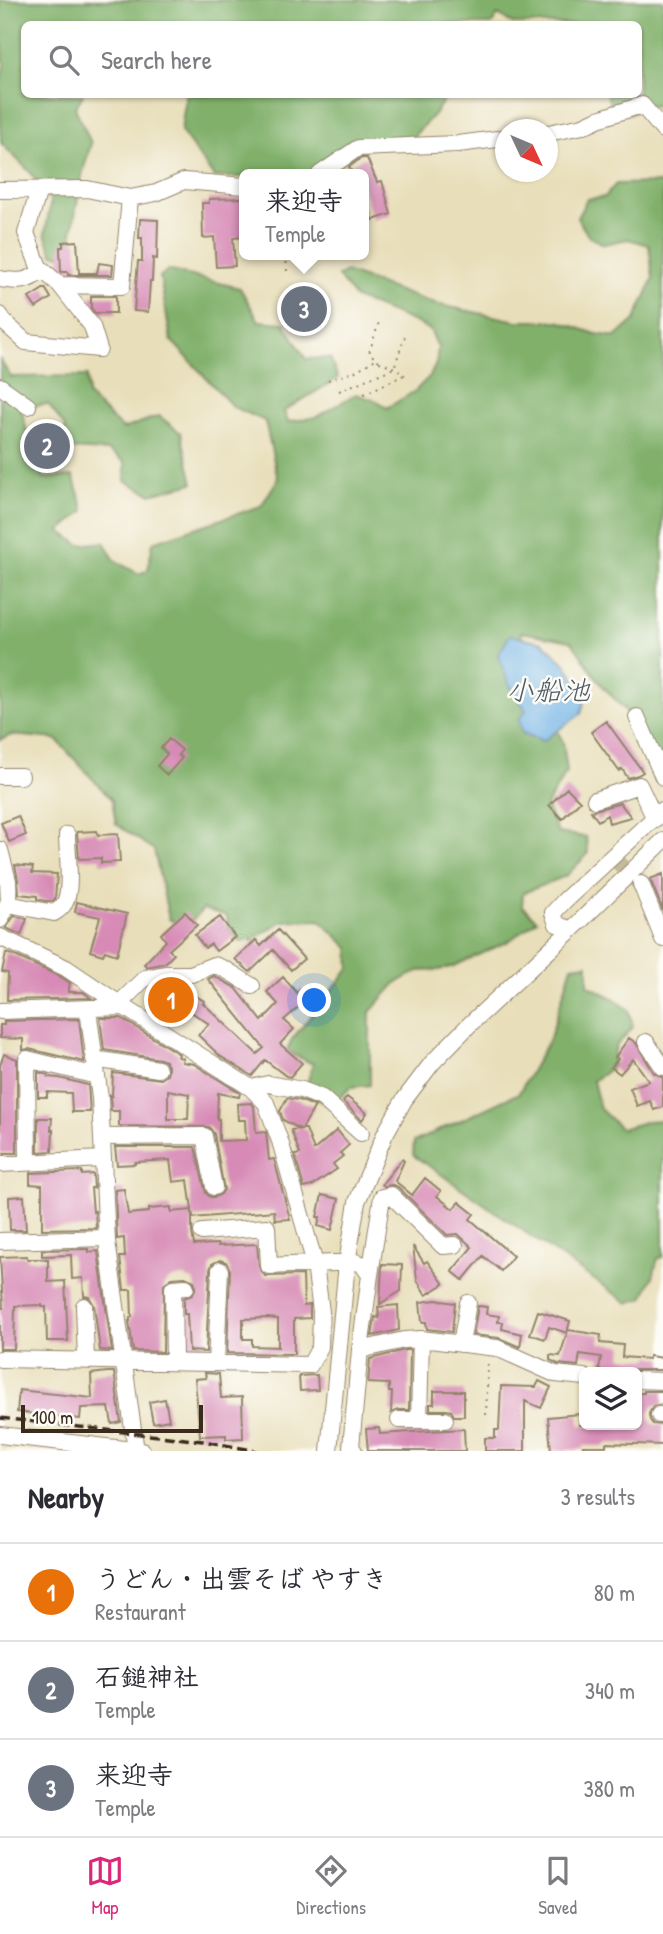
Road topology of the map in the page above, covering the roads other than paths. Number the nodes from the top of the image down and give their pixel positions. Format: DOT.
graph roads {
  1 [pos="663,130"];
  2 [pos="558,131"];
  3 [pos="495,139"];
  4 [pos="327,169"];
  5 [pos="239,186"];
  6 [pos="0,190"];
  7 [pos="39,190"];
  8 [pos="130,198"];
  9 [pos="43,270"];
  10 [pos="0,279"];
  11 [pos="60,285"];
  12 [pos="0,315"];
  13 [pos="0,386"];
  14 [pos="28,406"];
  15 [pos="637,717"];
  16 [pos="0,776"];
  17 [pos="21,776"];
  18 [pos="663,777"];
  19 [pos="595,800"];
  20 [pos="659,815"];
  21 [pos="67,835"];
  22 [pos="663,841"];
  23 [pos="0,850"];
  24 [pos="641,884"];
  25 [pos="8,904"];
  26 [pos="0,920"];
  27 [pos="571,930"];
  28 [pos="0,937"];
  29 [pos="663,939"];
  30 [pos="252,986"];
  31 [pos="121,1006"];
  32 [pos="88,1010"];
  33 [pos="0,1011"];
  34 [pos="646,1042"];
  35 [pos="663,1067"];
  36 [pos="96,1068"];
  37 [pos="158,1069"];
  38 [pos="251,1088"];
  39 [pos="361,1133"];
  40 [pos="102,1137"];
  41 [pos="103,1159"];
  42 [pos="28,1163"];
  43 [pos="0,1164"];
  44 [pos="214,1186"];
  45 [pos="202,1232"];
  46 [pos="106,1238"];
  47 [pos="0,1241"];
  48 [pos="455,1245"];
  49 [pos="347,1263"];
  50 [pos="315,1264"];
  51 [pos="220,1270"];
  52 [pos="370,1275"];
  53 [pos="186,1287"];
  54 [pos="468,1303"];
  55 [pos="84,1306"];
  56 [pos="421,1339"];
  57 [pos="461,1344"];
  58 [pos="360,1350"];
  59 [pos="0,1359"];
  60 [pos="86,1360"];
  61 [pos="124,1360"];
  62 [pos="174,1362"];
  63 [pos="216,1363"];
  64 [pos="579,1376"];
  65 [pos="642,1380"];
  66 [pos="663,1381"];
  67 [pos="399,1420"];
  68 [pos="419,1420"];
  69 [pos="445,1420"];
  70 [pos="0,1435"];
  71 [pos="138,1451"];
  72 [pos="329,1451"];
  73 [pos="354,1451"];
  1 -- 2 [label="street"];
  3 -- 4 [label="street"];
  5 -- 8 [label="street"];
  6 -- 7 [label="street"];
  7 -- 8 [label="street"];
  7 -- 9 [label="street"];
  8 -- 11 [label="street"];
  9 -- 10 [label="street"];
  9 -- 11 [label="street"];
  11 -- 12 [label="street"];
  13 -- 14 [label="street"];
  15 -- 18 [label="street"];
  16 -- 17 [label="street"];
  19 -- 20 [label="street"];
  20 -- 27 [label="street"];
  21 -- 25 [label="street"];
  22 -- 27 [label="street"];
  23 -- 25 [label="street"];
  24 -- 29 [label="street"];
  25 -- 26 [label="street"];
  27 -- 49 [label="street"];
  28 -- 31 [label="street"];
  30 -- 31 [label="street"];
  31 -- 32 [label="street"];
  31 -- 38 [label="street"];
  32 -- 33 [label="street"];
  32 -- 36 [label="street"];
  34 -- 35 [label="street"];
  36 -- 37 [label="street"];
  36 -- 40 [label="street"];
  36 -- 42 [label="street"];
  38 -- 39 [label="street"];
  38 -- 50 [label="street"];
  40 -- 41 [label="street"];
  40 -- 44 [label="street"];
  41 -- 42 [label="street"];
  41 -- 46 [label="street"];
  42 -- 43 [label="street"];
  45 -- 50 [label="street"];
  46 -- 47 [label="street"];
  46 -- 61 [label="street"];
  48 -- 52 [label="street"];
  49 -- 50 [label="street"];
  49 -- 52 [label="street"];
  49 -- 72 [label="street"];
  50 -- 63 [label="street"];
  51 -- 63 [label="street"];
  52 -- 58 [label="street"];
  53 -- 62 [label="street"];
  54 -- 57 [label="street"];
  55 -- 60 [label="street"];
  56 -- 57 [label="street"];
  56 -- 58 [label="street"];
  56 -- 68 [label="street"];
  57 -- 64 [label="street"];
  58 -- 73 [label="street"];
  59 -- 60 [label="street"];
  60 -- 61 [label="street"];
  61 -- 62 [label="street"];
  61 -- 71 [label="street"];
  62 -- 63 [label="street"];
  65 -- 66 [label="street"];
  67 -- 68 [label="street"];
  68 -- 69 [label="street"];
  70 -- 71 [label="street"];
}
